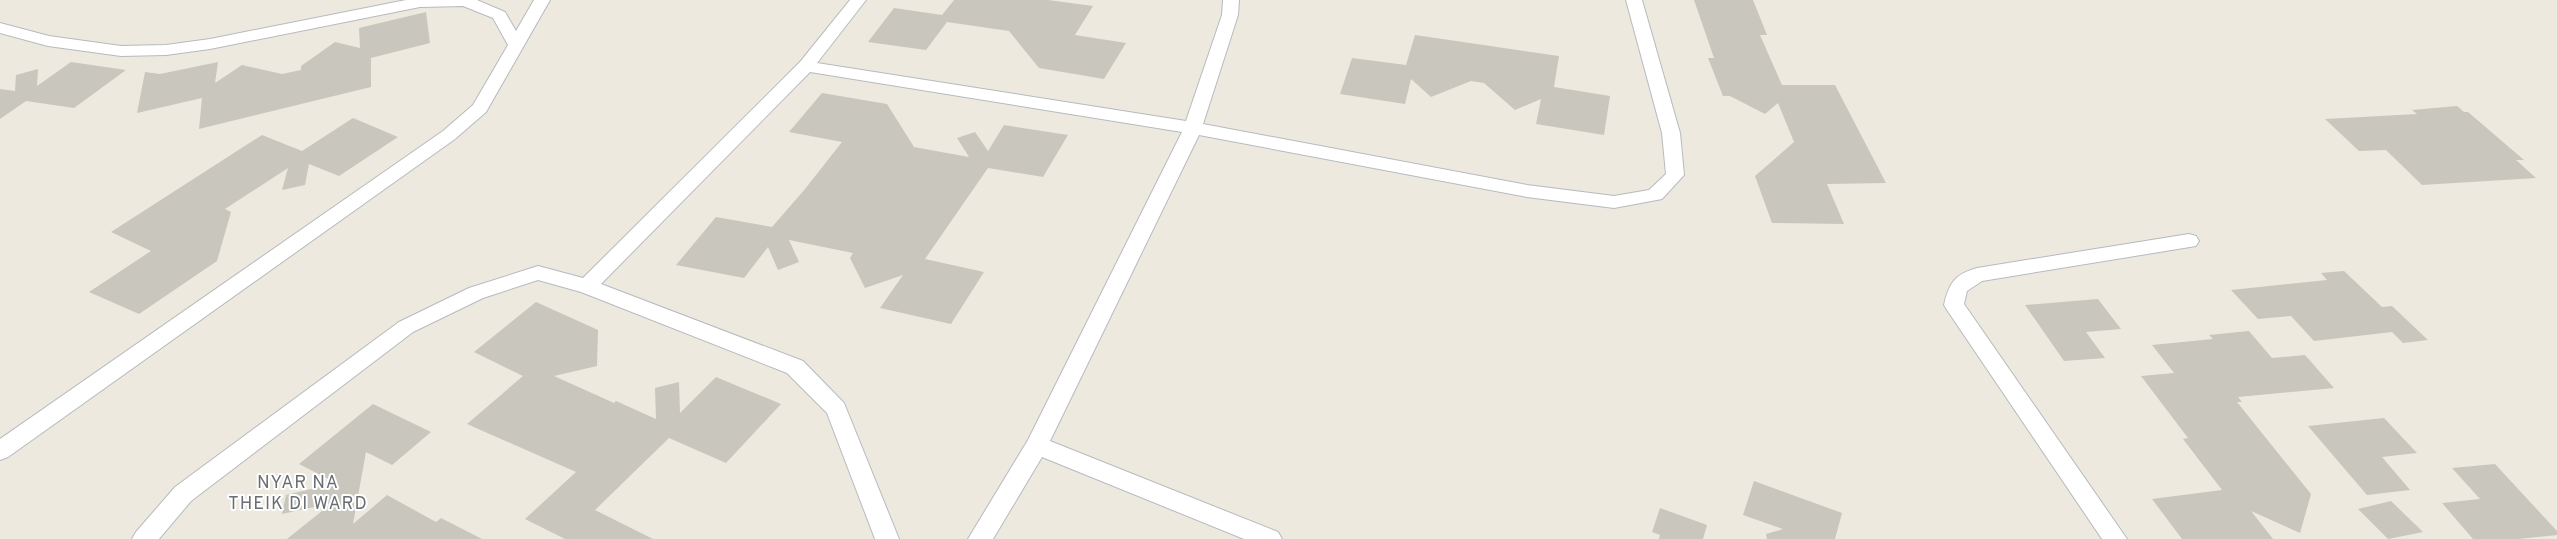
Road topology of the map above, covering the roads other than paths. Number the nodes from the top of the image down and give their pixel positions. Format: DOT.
graph roads {
  1 [pos="542,0"];
  2 [pos="858,0"];
  3 [pos="1231,0"];
  4 [pos="1634,0"];
  5 [pos="0,28"];
  6 [pos="516,45"];
  7 [pos="806,66"];
  8 [pos="1193,128"];
  9 [pos="2189,241"];
  10 [pos="587,286"];
  11 [pos="1037,445"];
  12 [pos="0,451"];
  13 [pos="144,539"];
  14 [pos="887,539"];
  15 [pos="980,539"];
  16 [pos="1270,539"];
  17 [pos="2115,539"];
  1 -- 6 [label="street"];
  2 -- 7 [label="street"];
  3 -- 8 [label="street"];
  4 -- 8 [label="street"];
  5 -- 6 [label="street"];
  6 -- 12 [label="street"];
  7 -- 8 [label="street"];
  7 -- 10 [label="street"];
  8 -- 11 [label="street"];
  9 -- 17 [label="street"];
  10 -- 13 [label="street"];
  10 -- 14 [label="street"];
  11 -- 15 [label="street"];
  11 -- 16 [label="street"];
}
